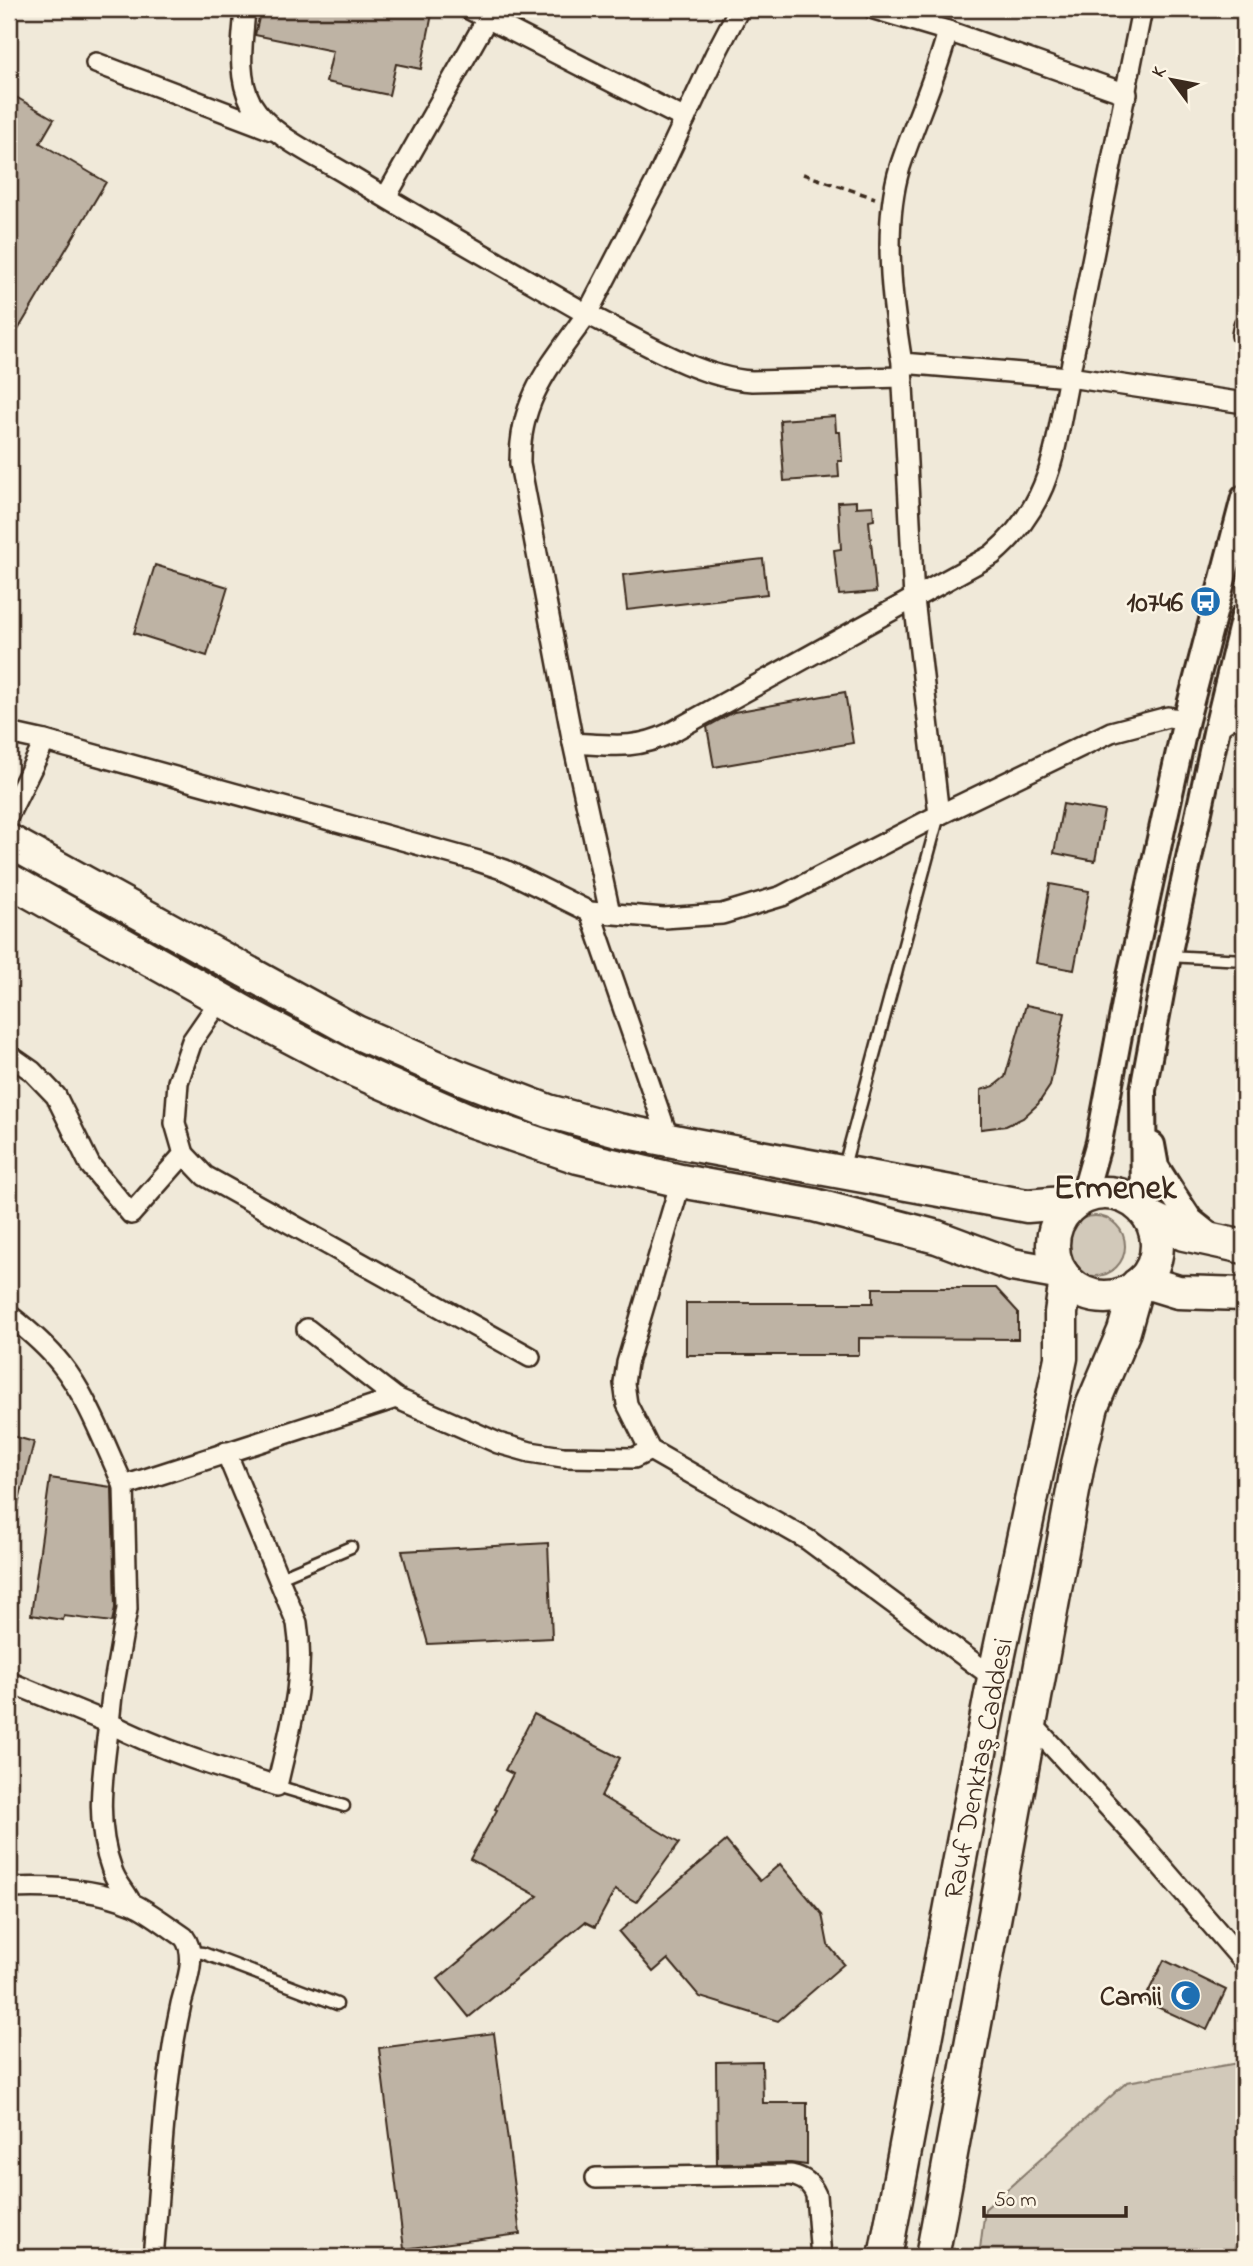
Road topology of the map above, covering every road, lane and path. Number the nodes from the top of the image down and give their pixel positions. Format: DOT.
graph roads {
  1 [pos="245,9"];
  2 [pos="469,9"];
  3 [pos="739,9"];
  4 [pos="874,9"];
  5 [pos="1142,9"];
  6 [pos="490,14"];
  7 [pos="948,31"];
  8 [pos="96,63"];
  9 [pos="1126,93"];
  10 [pos="685,119"];
  11 [pos="279,133"];
  12 [pos="803,174"];
  13 [pos="386,197"];
  14 [pos="893,204"];
  15 [pos="587,314"];
  16 [pos="1244,325"];
  17 [pos="1244,335"];
  18 [pos="902,370"];
  19 [pos="1069,377"];
  20 [pos="1244,403"];
  21 [pos="1244,498"];
  22 [pos="914,598"];
  23 [pos="1244,616"];
  24 [pos="1244,710"];
  25 [pos="1186,720"];
  26 [pos="1217,729"];
  27 [pos="9,733"];
  28 [pos="45,741"];
  29 [pos="573,743"];
  30 [pos="9,814"];
  31 [pos="939,815"];
  32 [pos="9,841"];
  33 [pos="9,880"];
  34 [pos="590,912"];
  35 [pos="610,913"];
  36 [pos="1168,956"];
  37 [pos="1244,960"];
  38 [pos="221,999"];
  39 [pos="9,1055"];
  40 [pos="1143,1090"];
  41 [pos="669,1140"];
  42 [pos="184,1154"];
  43 [pos="846,1159"];
  44 [pos="681,1181"];
  45 [pos="1079,1200"];
  46 [pos="1147,1214"];
  47 [pos="1230,1244"];
  48 [pos="1064,1277"];
  49 [pos="1139,1283"];
  50 [pos="1244,1294"];
  51 [pos="9,1315"];
  52 [pos="307,1329"];
  53 [pos="530,1357"];
  54 [pos="396,1398"];
  55 [pos="650,1450"];
  56 [pos="226,1452"];
  57 [pos="124,1486"];
  58 [pos="351,1547"];
  59 [pos="278,1578"];
  60 [pos="994,1678"];
  61 [pos="9,1682"];
  62 [pos="109,1723"];
  63 [pos="1031,1723"];
  64 [pos="277,1786"];
  65 [pos="344,1806"];
  66 [pos="9,1888"];
  67 [pos="131,1903"];
  68 [pos="191,1952"];
  69 [pos="1244,1962"];
  70 [pos="337,2004"];
  71 [pos="596,2178"];
  72 [pos="153,2257"];
  73 [pos="821,2257"];
  74 [pos="885,2257"];
  75 [pos="932,2257"];
  1 -- 11 [label="street"];
  2 -- 6 [label="street"];
  3 -- 10 [label="street"];
  4 -- 7 [label="street"];
  5 -- 9 [label="street"];
  6 -- 10 [label="street"];
  6 -- 13 [label="street"];
  7 -- 9 [label="street"];
  7 -- 14 [label="street"];
  8 -- 11 [label="street"];
  9 -- 19 [label="street"];
  10 -- 15 [label="street"];
  11 -- 13 [label="street"];
  12 -- 14 [label="path"];
  13 -- 15 [label="street"];
  14 -- 18 [label="street"];
  15 -- 18 [label="street"];
  15 -- 29 [label="street"];
  16 -- 17 [label="street"];
  18 -- 19 [label="street"];
  18 -- 22 [label="street"];
  19 -- 20 [label="street"];
  19 -- 22 [label="street"];
  21 -- 25 [label="street"];
  22 -- 29 [label="street"];
  22 -- 31 [label="street"];
  23 -- 26 [label="street"];
  24 -- 26 [label="street"];
  25 -- 26 [label="street"];
  25 -- 31 [label="street"];
  25 -- 45 [label="street"];
  26 -- 36 [label="street"];
  27 -- 28 [label="street"];
  28 -- 30 [label="street"];
  28 -- 34 [label="street"];
  29 -- 35 [label="street"];
  31 -- 35 [label="street"];
  31 -- 43 [label="lane"];
  32 -- 41 [label="main road"];
  33 -- 38 [label="main road"];
  34 -- 35 [label="street"];
  34 -- 41 [label="street"];
  36 -- 37 [label="lane"];
  36 -- 40 [label="street"];
  38 -- 42 [label="street"];
  38 -- 44 [label="main road"];
  39 -- 42 [label="street"];
  40 -- 46 [label="street"];
  40 -- 47 [label="street"];
  41 -- 45 [label="main road"];
  42 -- 53 [label="street"];
  44 -- 48 [label="main road"];
  44 -- 55 [label="street"];
  45 -- 46 [label="main road"];
  45 -- 48 [label="main road"];
  46 -- 47 [label="main road"];
  46 -- 49 [label="main road"];
  48 -- 49 [label="main road"];
  48 -- 60 [label="main road, Rauf Denktaş Caddesi"];
  49 -- 50 [label="main road"];
  49 -- 63 [label="main road, Rauf Denktaş Caddesi"];
  51 -- 57 [label="street"];
  52 -- 54 [label="street"];
  54 -- 55 [label="street"];
  54 -- 56 [label="street"];
  55 -- 60 [label="street"];
  56 -- 57 [label="street"];
  56 -- 59 [label="street"];
  57 -- 62 [label="street"];
  58 -- 59 [label="lane"];
  59 -- 64 [label="street"];
  60 -- 74 [label="main road, Rauf Denktaş Caddesi"];
  61 -- 62 [label="street"];
  62 -- 64 [label="street"];
  62 -- 67 [label="street"];
  63 -- 69 [label="street"];
  63 -- 75 [label="main road, Rauf Denktaş Caddesi"];
  64 -- 65 [label="lane"];
  66 -- 67 [label="street"];
  67 -- 68 [label="street"];
  68 -- 70 [label="lane"];
  68 -- 72 [label="street"];
  71 -- 73 [label="street"];
}
